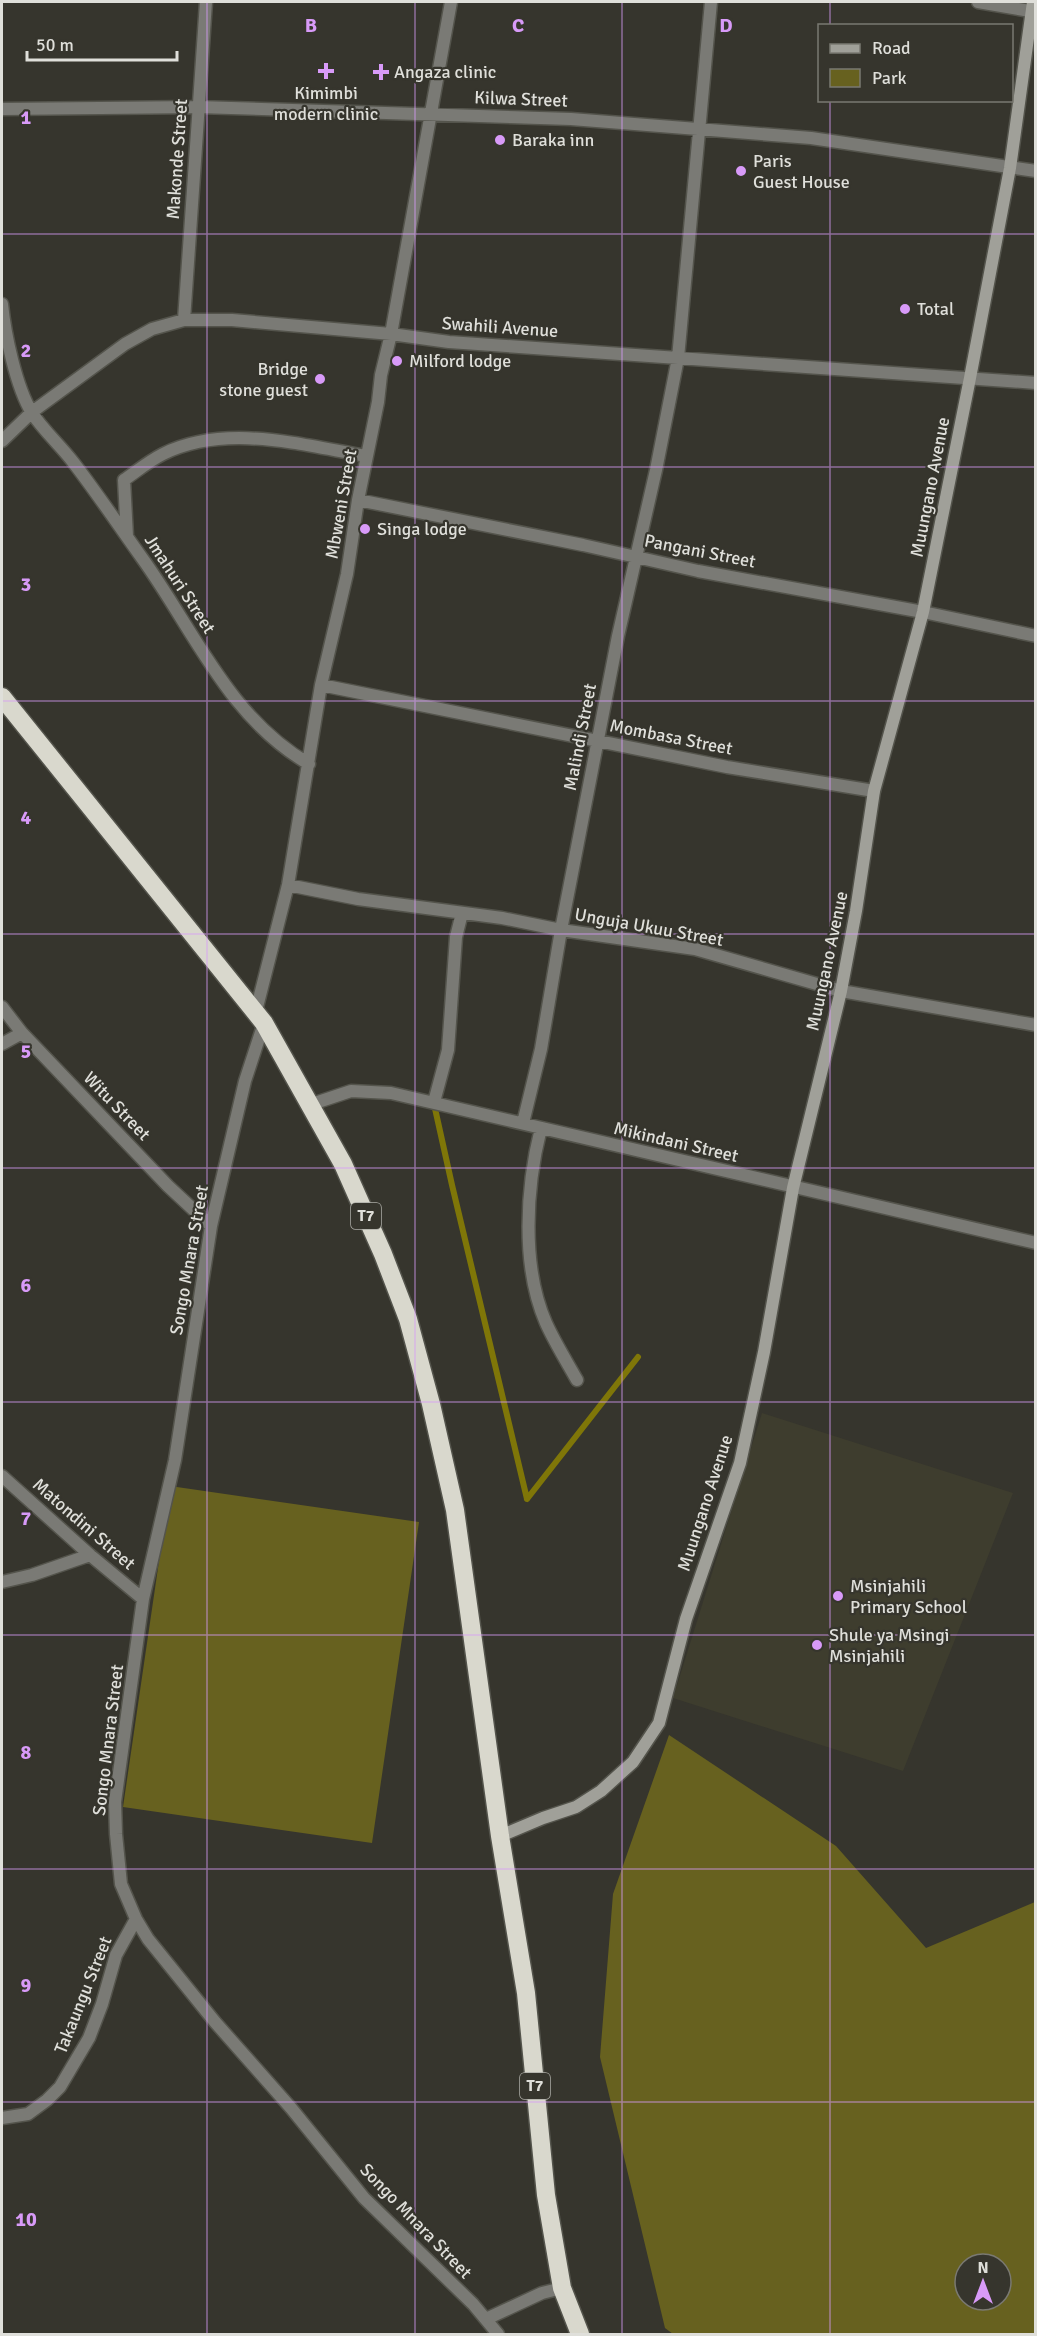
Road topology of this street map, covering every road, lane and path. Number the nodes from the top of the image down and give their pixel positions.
1 (206, 2) edge
2 (451, 2) edge
3 (711, 2) edge
4 (978, 2) edge
5 (1033, 8) edge
6 (198, 107) junction
7 (2, 109) edge
8 (431, 114) junction
9 (700, 128) junction
10 (1010, 168) junction
11 (1035, 171) edge
12 (2, 304) edge
13 (184, 320) junction
14 (392, 334) junction
15 (678, 358) junction
16 (970, 378) junction
17 (1035, 383) edge
18 (32, 412) junction
19 (2, 441) edge
20 (367, 456) junction
21 (358, 500) junction
22 (127, 537) junction
23 (637, 557) junction
24 (923, 612) junction
25 (1035, 636) edge
26 (321, 685) junction
27 (2, 697) edge
28 (597, 742) junction
29 (309, 764) junction
30 (874, 791) junction
31 (288, 885) junction
32 (462, 913) junction
33 (561, 930) junction
34 (841, 991) junction
35 (2, 1007) edge
36 (260, 1017) junction
37 (1035, 1025) edge
38 (22, 1033) junction
39 (2, 1044) edge
40 (434, 1102) junction
41 (309, 1105) junction
42 (523, 1123) junction
43 (542, 1128) junction
44 (793, 1188) junction
45 (211, 1226) junction
46 (1035, 1243) edge
47 (577, 1380) dead end
48 (2, 1476) edge
49 (90, 1555) junction
50 (2, 1582) edge
51 (144, 1599) junction
52 (500, 1836) junction
53 (136, 1919) junction
54 (2, 2118) edge
55 (562, 2288) junction
56 (486, 2319) junction
57 (498, 2334) edge
58 (580, 2334) edge

1 - 6 street, Makonde Street
2 - 8 street, Mbweni Street
3 - 9 street, Malindi Street
4 - 5 street
5 - 10 main road, Muungano Avenue
6 - 7 street, Kilwa Street
6 - 8 street, Kilwa Street
6 - 13 street, Makonde Street
8 - 9 street, Kilwa Street
8 - 14 street, Mbweni Street
9 - 10 street, Kilwa Street
9 - 15 street, Malindi Street
10 - 11 street, Kilwa Street
10 - 16 main road, Muungano Avenue
12 - 18 street, Jmahuri Street
13 - 14 street, Swahili Avenue
13 - 18 street, Swahili Avenue
14 - 15 street, Swahili Avenue
14 - 20 street, Mbweni Street
15 - 16 street, Swahili Avenue
15 - 23 street, Malindi Street
16 - 17 street, Swahili Avenue
16 - 24 main road, Muungano Avenue
18 - 19 street, Swahili Avenue
18 - 22 street, Jmahuri Street
20 - 21 street, Mbweni Street
20 - 22 street
21 - 23 street, Pangani Street
21 - 26 street, Mbweni Street
22 - 29 street, Jmahuri Street
23 - 24 street, Pangani Street
23 - 28 street, Malindi Street
24 - 25 street, Pangani Street
24 - 30 main road, Muungano Avenue
26 - 28 street, Mombasa Street
26 - 29 street, Mbweni Street
27 - 36 highway, T7
28 - 30 street, Mombasa Street
28 - 33 street, Malindi Street
29 - 31 street, Mbweni Street
30 - 34 main road, Muungano Avenue
31 - 32 street, Unguja Ukuu Street
31 - 36 street, Mbweni Street
32 - 33 street, Unguja Ukuu Street
32 - 40 street
33 - 34 street, Unguja Ukuu Street
33 - 42 street, Malindi Street
34 - 37 street, Unguja Ukuu Street
34 - 44 main road, Muungano Avenue
35 - 38 street, Witu Street
36 - 41 highway, T7
36 - 45 street, Songo Mnara Street
38 - 39 street
38 - 45 street, Witu Street
40 - 41 street, Mikindani Street
40 - 42 street, Mikindani Street
41 - 52 highway, T7
42 - 43 street, Mikindani Street
43 - 44 street, Mikindani Street
43 - 47 street
44 - 46 street, Mikindani Street
44 - 52 main road, Muungano Avenue
45 - 51 street, Songo Mnara Street
48 - 49 street, Matondini Street
49 - 50 street
49 - 51 street, Matondini Street
51 - 53 street, Songo Mnara Street
52 - 55 highway, T7
53 - 54 street, Takaungu Street
53 - 56 street, Songo Mnara Street
55 - 56 street
55 - 58 highway, T7
56 - 57 street, Songo Mnara Street

